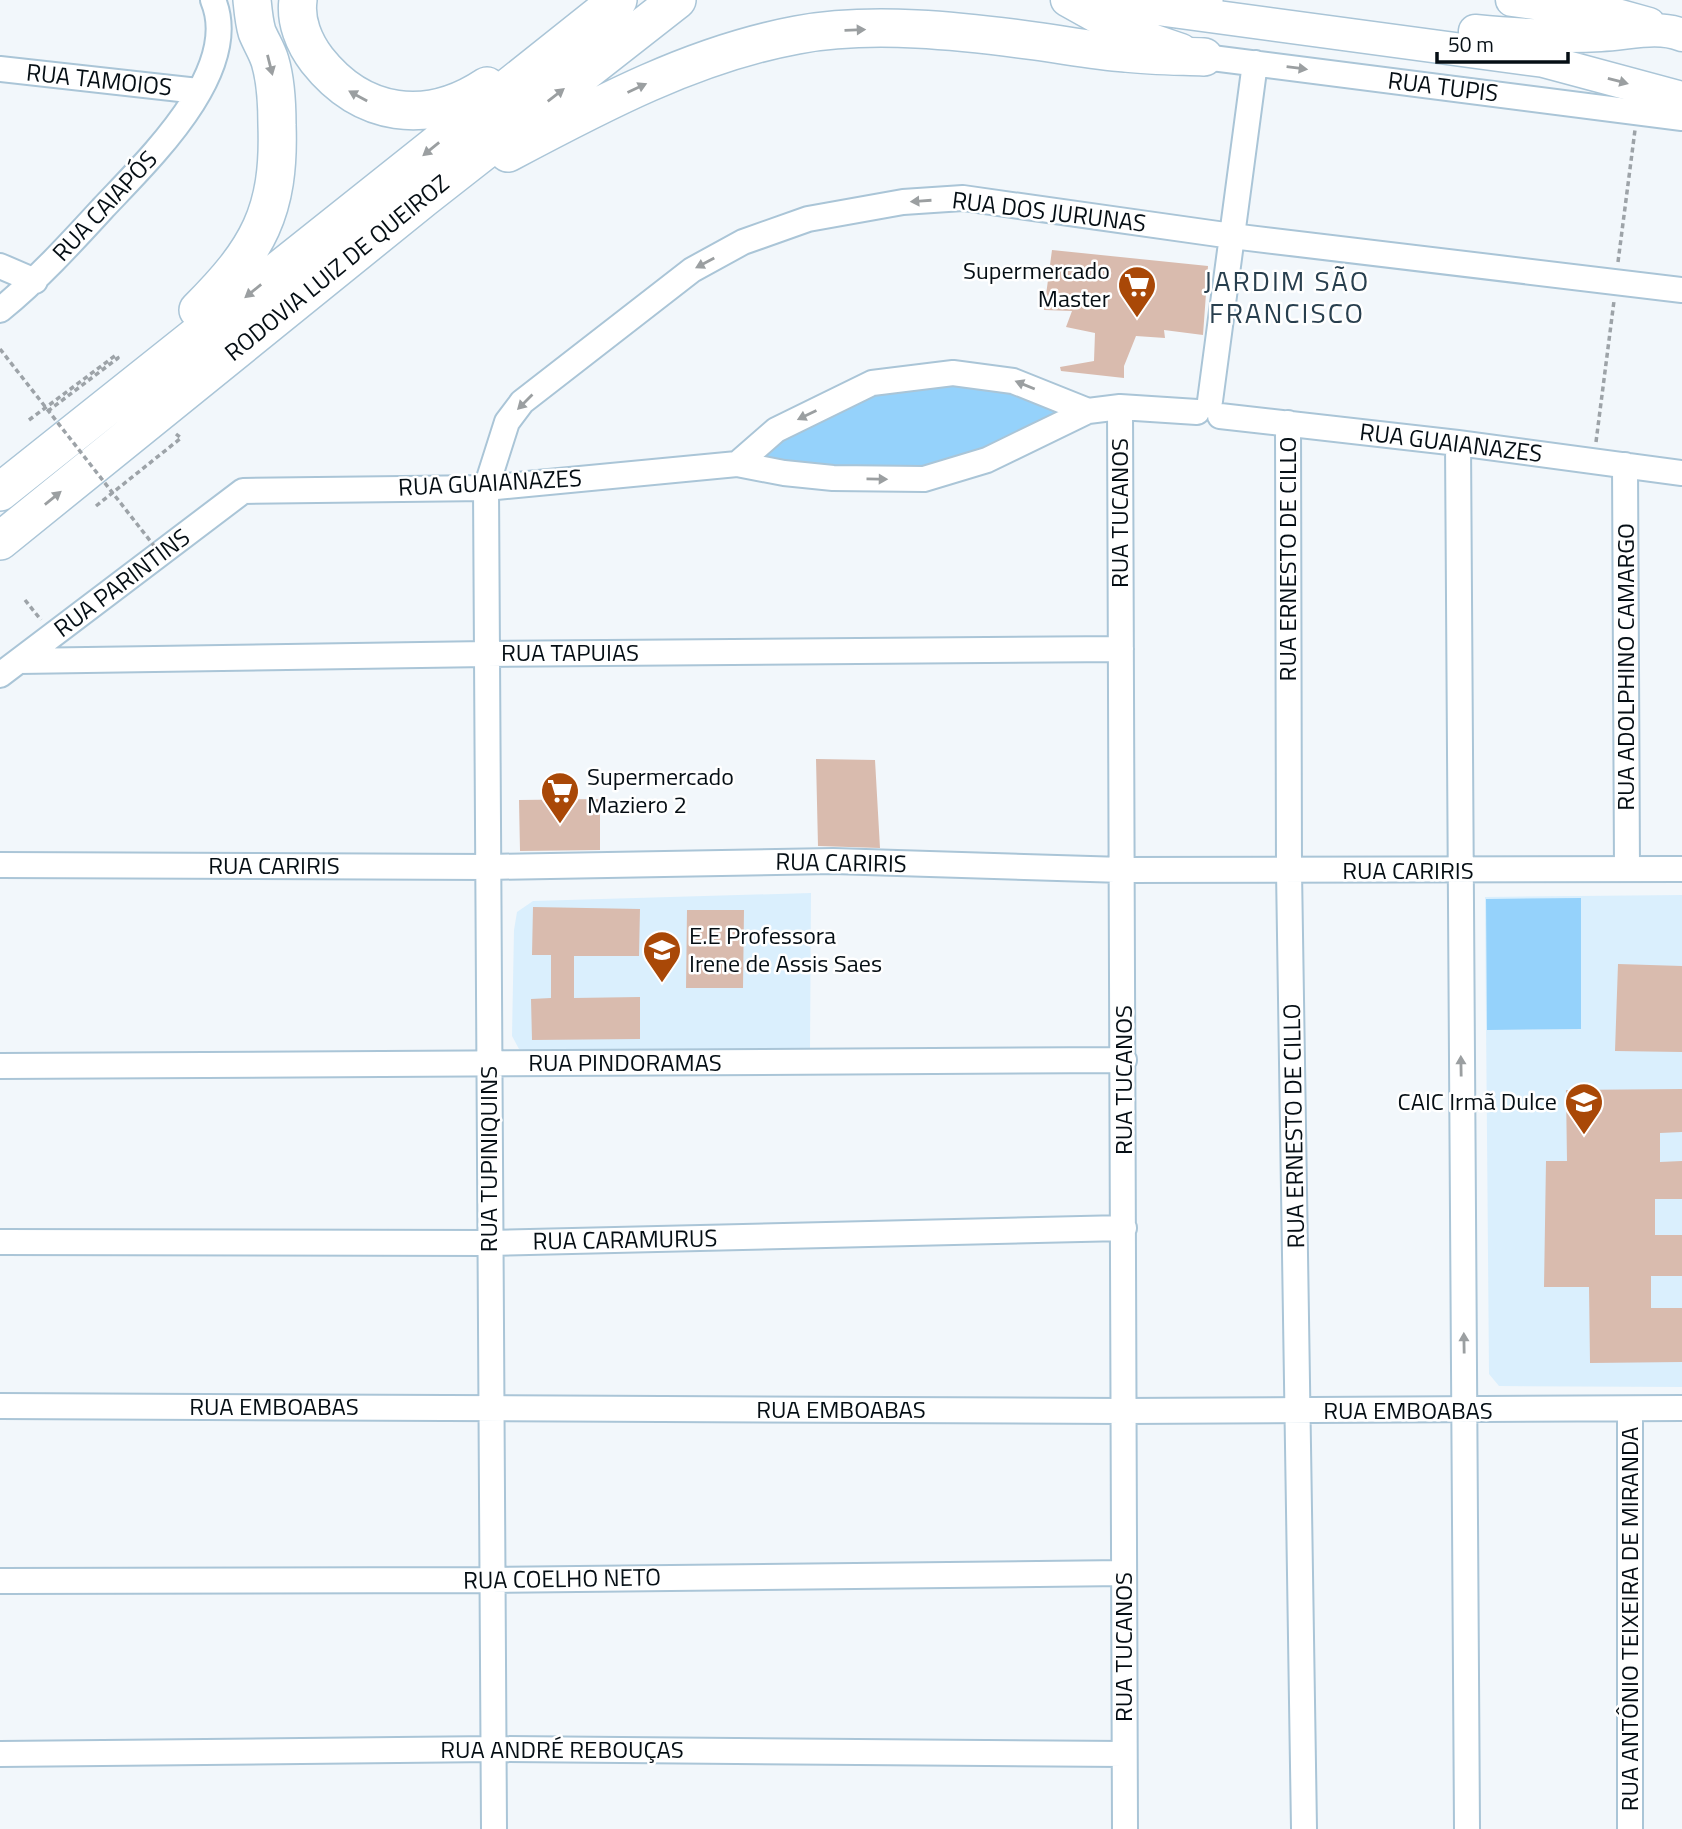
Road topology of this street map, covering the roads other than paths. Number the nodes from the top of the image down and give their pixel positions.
1 (213, 0) edge
2 (298, 0) edge
3 (612, 0) edge
4 (618, 0) edge
5 (677, 0) edge
6 (1067, 0) edge
7 (1091, 0) edge
8 (1202, 0) edge
9 (1512, 0) edge
10 (241, 14) edge
11 (1677, 31) edge
12 (1205, 57) junction
13 (1255, 63) junction
14 (0, 69) edge
15 (198, 91) junction
16 (1682, 98) edge
17 (1682, 118) edge
18 (424, 198) junction
19 (1232, 236) junction
20 (0, 267) edge
21 (35, 281) junction
22 (1682, 290) edge
23 (0, 310) edge
24 (1120, 407) junction
25 (1209, 410) junction
26 (1088, 411) junction
27 (1288, 423) junction
28 (1458, 443) junction
29 (56, 448) junction
30 (737, 464) junction
31 (1625, 466) junction
32 (1682, 473) edge
33 (486, 488) junction
34 (243, 491) joint
35 (0, 492) edge
36 (0, 541) edge
37 (1121, 649) junction
38 (487, 654) junction
39 (10, 668) edge
40 (0, 865) edge
41 (488, 867) junction
42 (1628, 869) junction
43 (1682, 869) edge
44 (1122, 870) junction
45 (1459, 870) junction
46 (1289, 871) junction
47 (1124, 1060) junction
48 (489, 1064) junction
49 (0, 1066) edge
50 (1124, 1228) junction
51 (0, 1242) edge
52 (490, 1243) junction
53 (0, 1406) edge
54 (1682, 1408) edge
55 (491, 1409) junction
56 (1630, 1409) junction
57 (1124, 1411) junction
58 (1299, 1411) junction
59 (1465, 1411) junction
60 (1124, 1573) junction
61 (492, 1580) junction
62 (0, 1581) edge
63 (493, 1749) junction
64 (0, 1754) edge
65 (1124, 1754) junction
66 (494, 1829) edge
67 (1125, 1829) edge
68 (1304, 1829) edge
69 (1467, 1829) edge
70 (1630, 1829) edge

1 - 10 street
3 -> 2 highway
4 -> 29 highway, RODOVIA LUIZ DE QUEIROZ
18 -> 5 highway, RODOVIA LUIZ DE QUEIROZ
6 - 12 main road
7 -> 16 main road
8 - 11 main road
9 - 11 main road
10 - 15 street
10 -> 29 highway
12 - 13 street, RUA TUPIS
18 -> 12 highway
13 -> 17 street, RUA TUPIS
13 - 19 street
14 - 15 street, RUA TAMOIOS
15 - 21 street, RUA CAIAPÓS
36 -> 18 highway, RODOVIA LUIZ DE QUEIROZ
19 - 22 street, RUA DOS JURUNAS
19 - 25 street
19 -> 33 street, RUA DOS JURUNAS
20 - 21 street
21 - 23 street, RUA CAIAPÓS
24 - 25 street, RUA TUCANOS
24 - 26 street, RUA GUAIANAZES
24 - 37 street, RUA TUCANOS
25 - 27 street, RUA GUAIANAZES
30 -> 26 street, RUA GUAIANAZES
26 -> 30 street, RUA GUAIANAZES
27 - 28 street, RUA GUAIANAZES
27 - 46 street, RUA ERNESTO DE CILLO
28 - 31 street, RUA GUAIANAZES
28 - 45 street
29 - 35 highway, RODOVIA LUIZ DE QUEIROZ
30 - 33 street, RUA GUAIANAZES
31 - 32 street, RUA GUAIANAZES
31 - 42 street, RUA ADOLPHINO CAMARGO
33 - 34 street, RUA GUAIANAZES
33 - 38 street, RUA TUPINIQUINS
34 - 39 street, RUA PARINTINS
37 - 38 street, RUA TAPUIAS
37 - 44 street, RUA TUCANOS
38 - 39 street, RUA TAPUIAS
38 - 41 street, RUA TUPINIQUINS
40 - 41 street, RUA CARIRIS
41 - 44 street, RUA CARIRIS
41 - 48 street, RUA TUPINIQUINS
42 - 43 street, RUA CARIRIS
42 - 45 street, RUA CARIRIS
44 - 46 street, RUA CARIRIS
44 - 47 street, RUA TUCANOS
45 - 46 street, RUA CARIRIS
59 -> 45 street
46 - 58 street, RUA ERNESTO DE CILLO
47 - 48 street, RUA PINDORAMAS
47 - 50 street, RUA TUCANOS
48 - 49 street, RUA PINDORAMAS
48 - 52 street, RUA TUPINIQUINS
50 - 52 street, RUA CARAMURUS
50 - 57 street, RUA TUCANOS
51 - 52 street, RUA CARAMURUS
52 - 55 street, RUA TUPINIQUINS
53 - 55 street, RUA EMBOABAS
54 - 56 street, RUA EMBOABAS
55 - 57 street, RUA EMBOABAS
55 - 61 street, RUA TUPINIQUINS
56 - 59 street, RUA EMBOABAS
56 - 70 street, RUA ANTÔNIO TEIXEIRA DE MIRANDA
57 - 58 street, RUA EMBOABAS
57 - 60 street, RUA TUCANOS
58 - 59 street, RUA EMBOABAS
58 - 68 street, RUA ERNESTO DE CILLO
59 - 69 street
60 - 61 street, RUA COELHO NETO
60 - 65 street, RUA TUCANOS
61 - 62 street, RUA COELHO NETO
61 - 63 street, RUA TUPINIQUINS
63 - 64 street, RUA ANDRÉ REBOUÇAS
63 - 65 street, RUA ANDRÉ REBOUÇAS
63 - 66 street, RUA TUPINIQUINS
65 - 67 street, RUA TUCANOS

